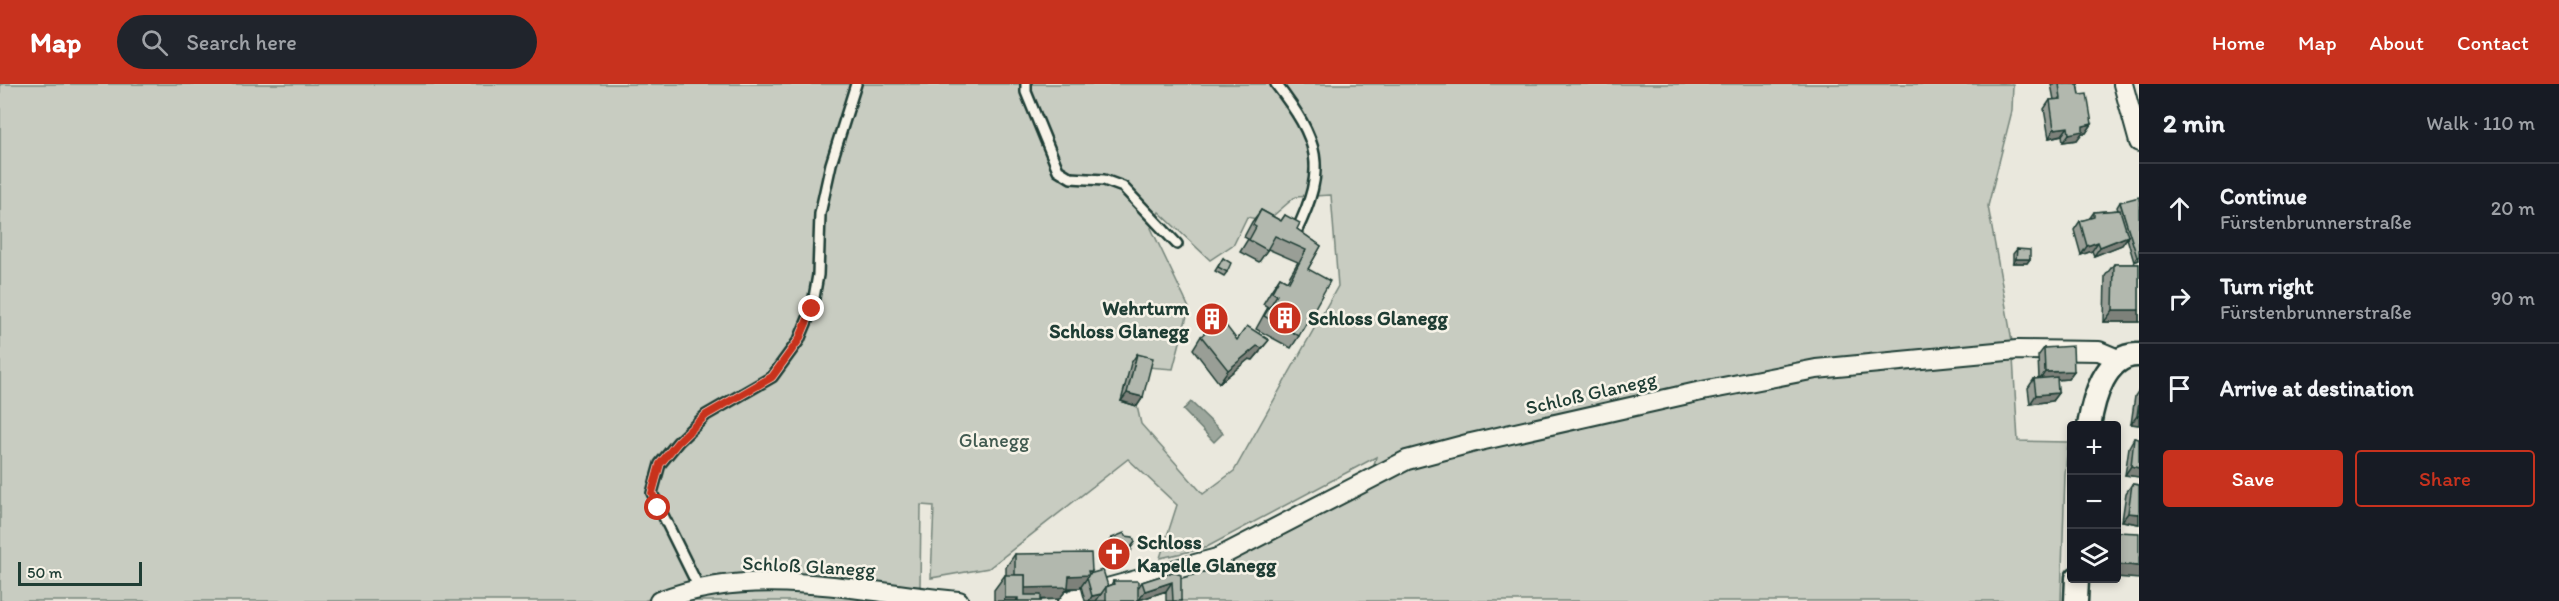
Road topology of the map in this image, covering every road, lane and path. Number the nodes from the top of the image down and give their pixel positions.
1 (856, 84) edge
2 (1026, 84) edge
3 (1276, 84) edge
4 (2122, 84) edge
5 (2139, 142) edge
6 (1296, 232) edge
7 (1177, 243) dead end
8 (2129, 357) edge
9 (2090, 421) edge
10 (2077, 583) edge
11 (699, 588) junction
12 (1084, 595) edge
13 (659, 601) edge
14 (953, 601) edge
15 (959, 601) edge
16 (2076, 601) edge

1 - 11 lane
2 - 7 lane
3 - 6 lane
4 - 5 street
8 - 9 street
8 - 12 street, Schloß Glanegg
10 - 16 street
11 - 13 street, Schloß Glanegg
11 - 14 street, Schloß Glanegg
14 - 15 street, Schloß Glanegg

